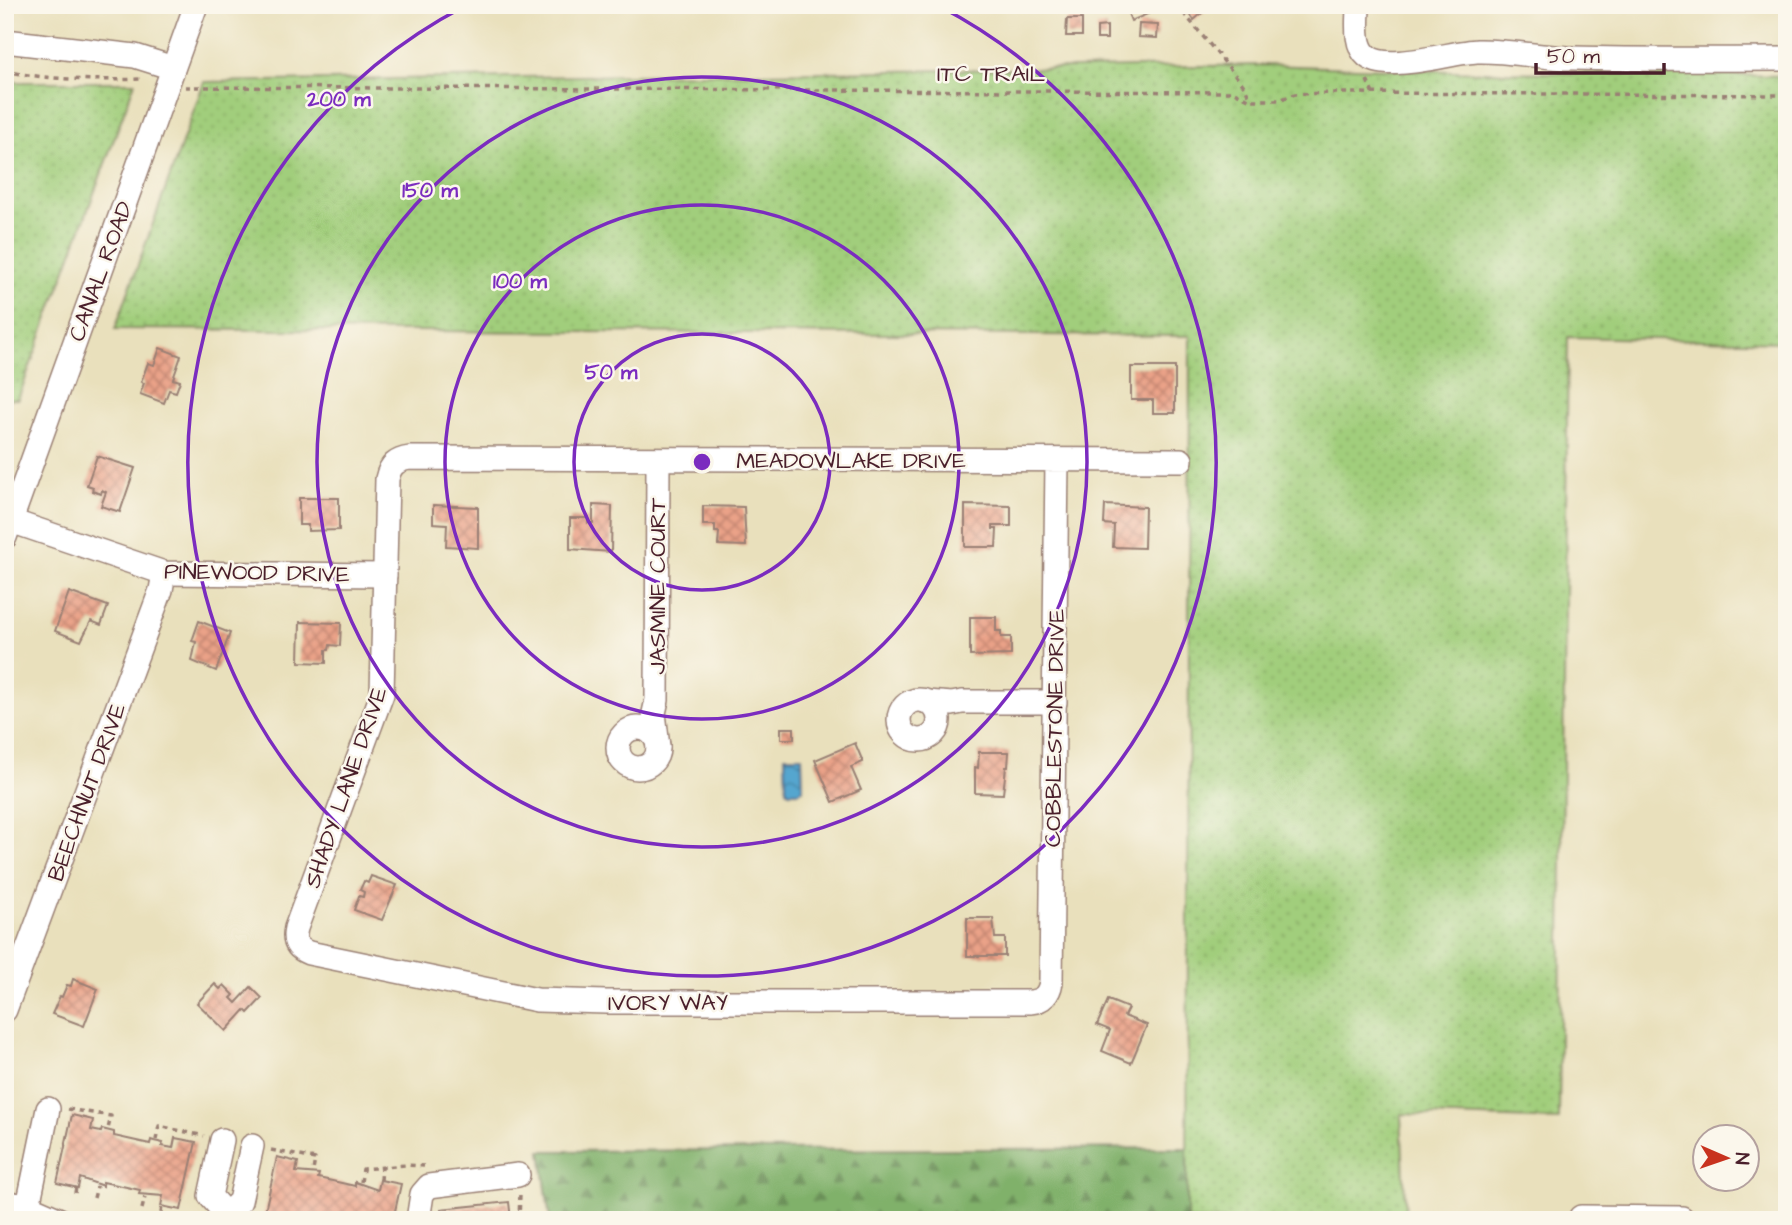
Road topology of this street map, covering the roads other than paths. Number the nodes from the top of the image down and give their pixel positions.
1 (196, 5) edge
2 (1358, 5) edge
3 (5, 41) edge
4 (1787, 59) edge
5 (173, 68) junction
6 (658, 460) junction
7 (1057, 460) junction
8 (1181, 460) dead end
9 (396, 462) joint
10 (8, 529) edge
11 (164, 573) junction
12 (385, 575) junction
13 (927, 702) junction
14 (1055, 702) junction
15 (952, 704) junction
16 (654, 713) junction
17 (938, 724) junction
18 (634, 729) junction
19 (658, 747) junction
20 (296, 944) joint
21 (1047, 995) joint
22 (5, 1010) edge
23 (55, 1110) road end
24 (218, 1139) road end
25 (256, 1147) road end
26 (519, 1179) road end
27 (16, 1205) edge
28 (223, 1216) edge
29 (1682, 1218) edge
30 (60, 1220) edge
31 (418, 1220) edge
32 (1581, 1220) edge

1 - 5 street, CANAL ROAD
2 - 4 street
3 - 5 street
5 - 10 street, CANAL ROAD
6 - 7 street, MEADOWLAKE DRIVE
6 - 9 street, MEADOWLAKE DRIVE
6 - 16 street, JASMINE COURT
7 - 8 street, MEADOWLAKE DRIVE
7 - 14 street, COBBLESTONE DRIVE
9 - 12 street, SHADY LANE DRIVE
10 - 11 street, PINEWOOD DRIVE
11 - 12 street, PINEWOOD DRIVE
11 - 22 street, BEECHNUT DRIVE
12 - 20 street, SHADY LANE DRIVE
13 - 15 street
13 - 17 street
13 - 17 street
14 - 15 street
14 - 21 street, COBBLESTONE DRIVE
15 - 17 street
16 - 18 street
16 - 19 street, JASMINE COURT
18 - 19 street
18 - 19 street
20 - 21 street, IVORY WAY
23 - 27 street
24 - 28 street
25 - 28 street
26 - 31 street
27 - 30 street
29 - 32 street

